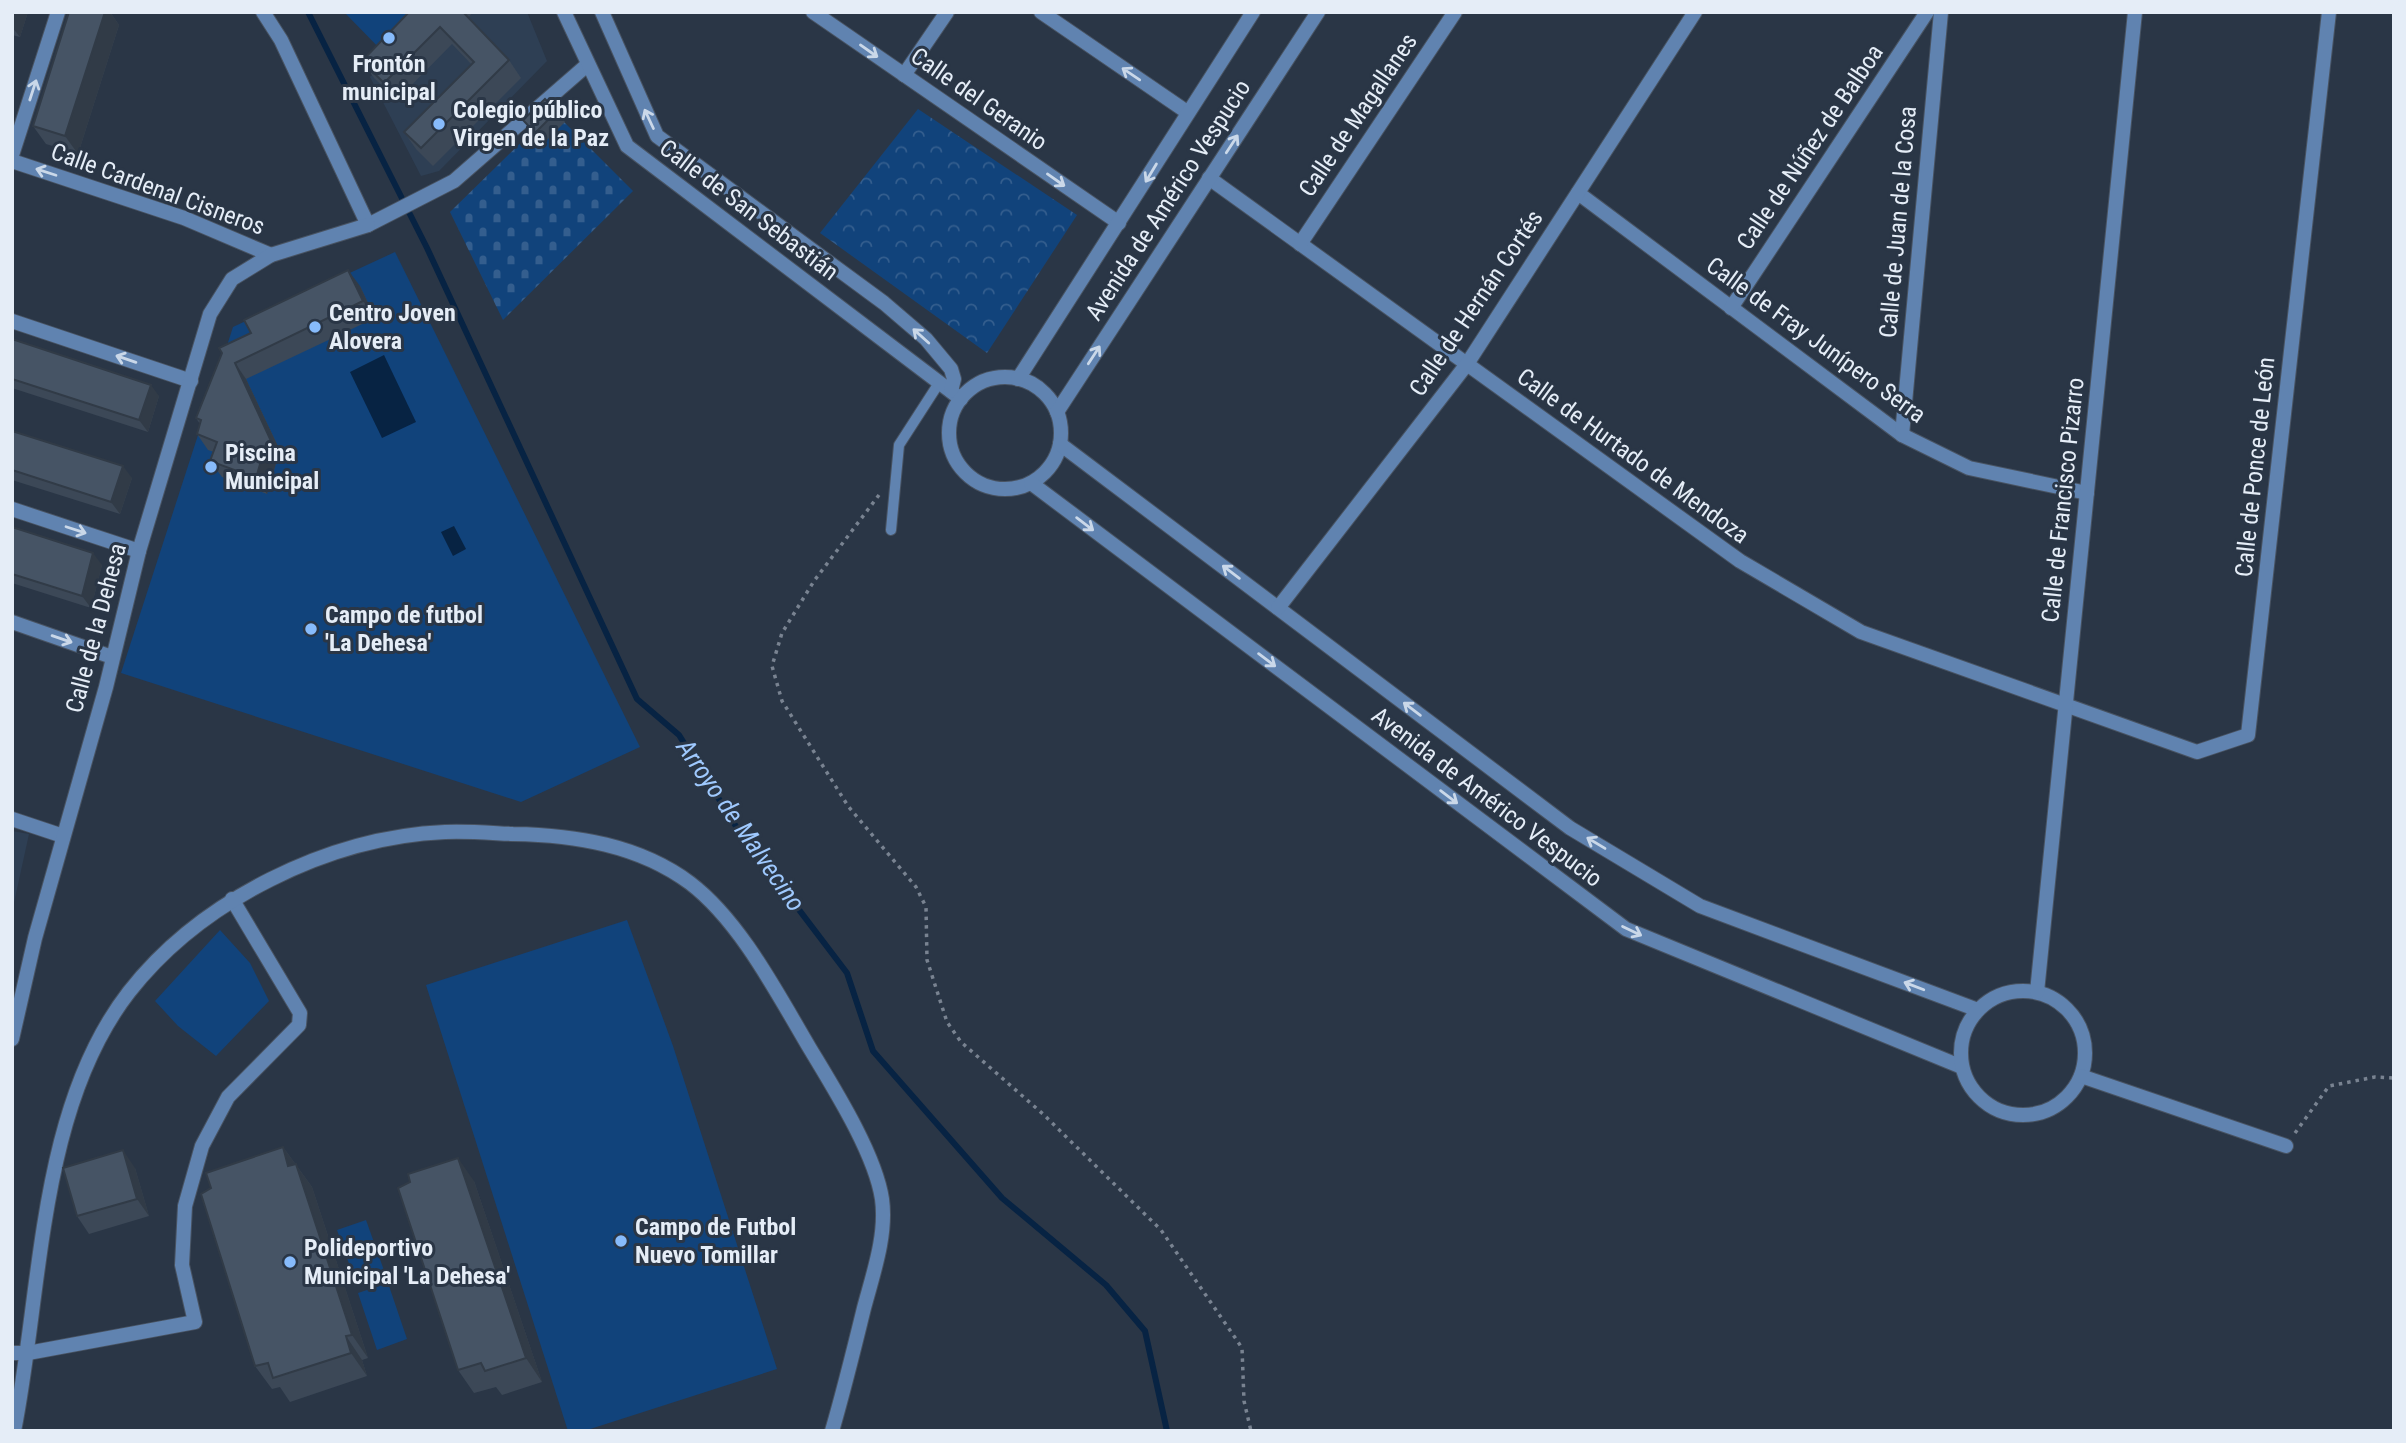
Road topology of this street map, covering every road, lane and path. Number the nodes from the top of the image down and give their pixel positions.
1 (58, 12) edge
2 (263, 12) edge
3 (564, 12) edge
4 (602, 12) edge
5 (813, 12) edge
6 (947, 12) edge
7 (1041, 12) edge
8 (1254, 12) edge
9 (1318, 12) edge
10 (1455, 12) edge
11 (1695, 12) edge
12 (1927, 12) edge
13 (1941, 12) edge
14 (2135, 12) edge
15 (2329, 12) edge
16 (587, 65) junction
17 (904, 75) junction
18 (1187, 112) junction
19 (12, 155) edge
20 (12, 161) edge
21 (1209, 178) junction
22 (1578, 193) junction
23 (1119, 223) junction
24 (368, 225) junction
25 (1300, 244) junction
26 (271, 255) junction
27 (1731, 308) junction
28 (12, 321) edge
29 (1467, 365) junction
30 (1018, 379) junction
31 (191, 381) junction
32 (950, 391) junction
33 (1057, 412) junction
34 (1902, 435) junction
35 (1060, 444) junction
36 (897, 471) junction
37 (1031, 483) junction
38 (2087, 493) junction
39 (12, 509) edge
40 (891, 530) dead end
41 (139, 551) junction
42 (1278, 608) junction
43 (12, 622) edge
44 (113, 657) junction
45 (2066, 707) junction
46 (12, 819) edge
47 (63, 836) junction
48 (232, 899) junction
49 (2037, 992) junction
50 (1978, 1010) junction
51 (12, 1039) edge
52 (1962, 1067) junction
53 (2081, 1076) junction
54 (2394, 1078) edge
55 (2286, 1146) joint
56 (12, 1353) edge
57 (28, 1353) junction
58 (14, 1431) edge
59 (832, 1431) edge
60 (1251, 1431) edge

19 -> 1 street
2 - 24 street
3 - 16 street, Calle de San Sebastián
32 -> 4 street
5 -> 17 street, Calle del Geranio
6 - 17 street
18 -> 7 street
8 - 18 street, Avenida de Américo Vespucio
21 -> 9 street, Avenida de Américo Vespucio
10 - 25 street, Calle de Magallanes
11 - 22 street, Calle de Hernán Cortés
12 - 27 street, Calle de Núñez de Balboa
13 - 34 street, Calle de Juan de la Cosa
14 - 38 street, Calle de Francisco Pizarro
15 - 45 street, Calle de Ponce de León
16 - 24 street, Calle Cardenal Cisneros
16 - 32 street, Calle de San Sebastián
17 -> 23 street, Calle del Geranio
18 -> 23 street, Avenida de Américo Vespucio
26 -> 20 street, Calle Cardenal Cisneros
21 - 25 street, Calle de Hurtado de Mendoza
33 -> 21 street, Avenida de Américo Vespucio
22 - 27 street, Calle de Fray Junípero Serra
22 - 29 street, Calle de Hernán Cortés
23 - 30 street, Avenida de Américo Vespucio
24 - 26 street, Calle Cardenal Cisneros
25 - 29 street, Calle de Hurtado de Mendoza
26 - 31 street, Calle de la Dehesa
27 - 34 street, Calle de Fray Junípero Serra
31 -> 28 street
29 - 42 street, Calle de Hernán Cortés
29 - 45 street, Calle de Hurtado de Mendoza
30 - 32 street
30 - 33 street
31 - 41 street, Calle de la Dehesa
32 - 36 lane
32 - 37 street
33 - 35 street
34 - 38 street, Calle de Fray Junípero Serra
35 - 37 street
42 -> 35 street, Avenida de Américo Vespucio
36 - 40 lane
36 - 60 path
37 -> 52 street, Avenida de Américo Vespucio
38 - 45 street, Calle de Francisco Pizarro
39 -> 41 street
41 - 44 street, Calle de la Dehesa
50 -> 42 street, Avenida de Américo Vespucio
43 -> 44 street
44 - 47 street, Calle de la Dehesa
45 - 49 street, Calle de Francisco Pizarro
46 - 47 street
47 - 51 street, Calle de la Dehesa
48 - 57 street
48 - 57 street
48 - 59 street
49 - 50 street
49 - 53 street
50 - 52 street
52 - 53 street
53 - 55 street
54 - 55 path
56 - 57 street
57 - 58 street

